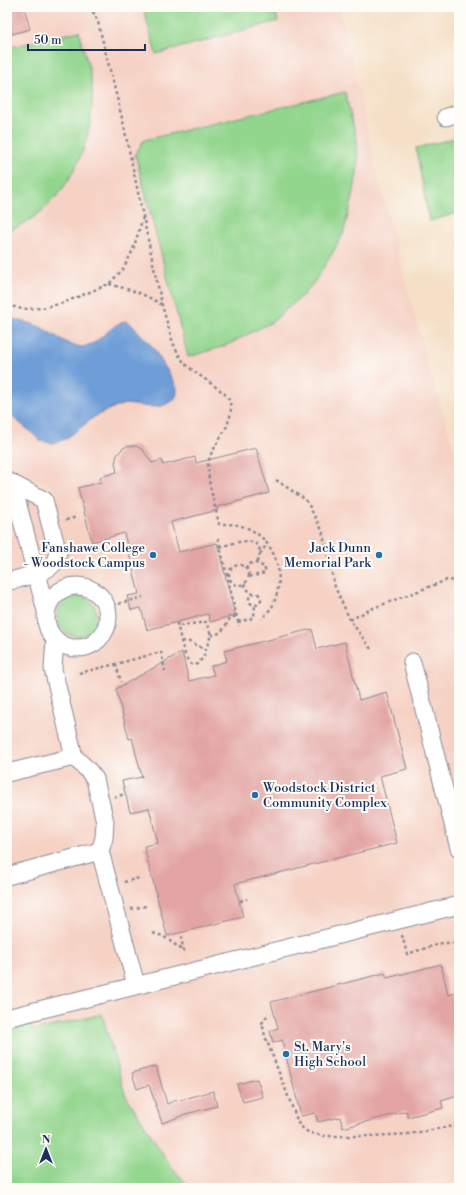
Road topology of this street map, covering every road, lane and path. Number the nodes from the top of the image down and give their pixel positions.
1 (17, 7) edge
2 (89, 7) edge
3 (7, 10) edge
4 (143, 216) junction
5 (109, 284) junction
6 (7, 305) edge
7 (162, 305) junction
8 (276, 480) dead end
9 (9, 482) edge
10 (218, 538) dead end
11 (267, 544) junction
12 (220, 547) junction
13 (260, 554) junction
14 (256, 563) junction
15 (245, 568) junction
16 (36, 573) junction
17 (249, 577) junction
18 (459, 581) edge
19 (7, 582) edge
20 (244, 584) junction
21 (252, 594) junction
22 (143, 597) dead end
23 (255, 606) junction
24 (107, 607) junction
25 (46, 611) junction
26 (237, 616) junction
27 (262, 619) dead end
28 (350, 620) junction
29 (238, 622) junction
30 (239, 626) dead end
31 (210, 635) junction
32 (55, 639) junction
33 (182, 641) junction
34 (371, 649) dead end
35 (206, 650) junction
36 (412, 662) dead end
37 (116, 664) junction
38 (165, 671) dead end
39 (79, 672) dead end
40 (121, 682) dead end
41 (74, 757) junction
42 (7, 773) edge
43 (459, 848) edge
44 (100, 851) junction
45 (7, 876) edge
46 (247, 898) dead end
47 (240, 901) dead end
48 (459, 906) edge
49 (398, 921) junction
50 (153, 933) dead end
51 (180, 934) dead end
52 (459, 943) edge
53 (136, 985) junction
54 (267, 1016) dead end
55 (7, 1018) edge
56 (459, 1125) edge

1 - 3 path
2 - 4 path
4 - 5 path
4 - 7 path
5 - 6 path
5 - 7 path
7 - 11 path
8 - 28 path
9 - 16 lane
9 - 16 lane
10 - 12 path
11 - 13 path
11 - 27 path
12 - 13 path
12 - 26 path
13 - 14 path
14 - 15 path
14 - 17 path
15 - 17 path
15 - 20 path
16 - 19 lane
16 - 25 lane
17 - 20 path
18 - 28 path
20 - 21 path
21 - 23 path
21 - 23 path
22 - 24 path
23 - 29 path
24 - 25 lane
24 - 32 lane
25 - 32 lane
26 - 29 path
26 - 31 path
28 - 34 path
29 - 30 path
31 - 33 path
31 - 35 path
32 - 41 lane
33 - 35 path
33 - 35 path
36 - 43 lane
37 - 38 path
37 - 39 path
37 - 40 path
41 - 42 lane
41 - 44 lane
44 - 45 lane
44 - 53 lane
46 - 47 path
48 - 49 lane
49 - 52 path
49 - 53 lane
50 - 51 path
53 - 55 lane
54 - 56 path

